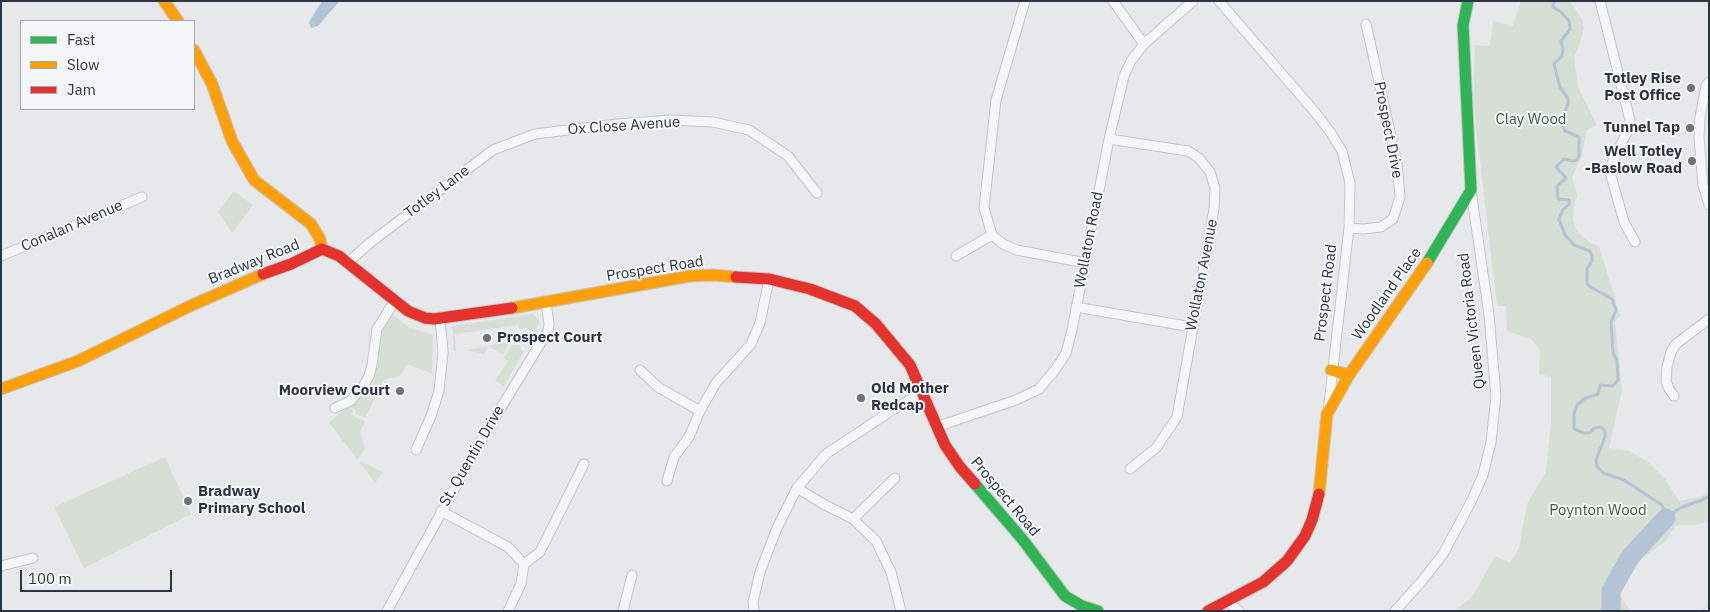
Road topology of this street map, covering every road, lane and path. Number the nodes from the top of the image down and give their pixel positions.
1 (164, 1) edge
2 (1025, 1) edge
3 (1113, 1) edge
4 (1193, 1) edge
5 (1219, 1) edge
6 (1468, 1) edge
7 (1600, 1) edge
8 (177, 20) edge
9 (1366, 24) dead end
10 (1144, 44) junction
11 (195, 52) edge
12 (1709, 82) edge
13 (535, 134) joint
14 (1109, 139) junction
15 (816, 186) dead end
16 (1471, 190) junction
17 (142, 196) dead end
18 (1709, 205) edge
19 (1349, 228) junction
20 (992, 235) junction
21 (1635, 242) dead end
22 (322, 250) junction
23 (1, 256) edge
24 (956, 256) dead end
25 (347, 263) junction
26 (1086, 263) junction
27 (769, 279) junction
28 (394, 302) junction
29 (546, 302) junction
30 (1076, 307) junction
31 (440, 319) junction
32 (1709, 319) edge
33 (1192, 327) junction
34 (640, 370) dead end
35 (1332, 370) junction
36 (1349, 375) junction
37 (1, 389) edge
38 (923, 392) junction
39 (1674, 396) dead end
40 (335, 408) dead end
41 (700, 411) junction
42 (1327, 414) junction
43 (936, 427) junction
44 (416, 450) dead end
45 (584, 464) dead end
46 (1130, 469) dead end
47 (895, 478) dead end
48 (667, 481) dead end
49 (797, 488) junction
50 (441, 511) junction
51 (853, 519) junction
52 (33, 558) dead end
53 (524, 564) junction
54 (1, 566) edge
55 (632, 575) dead end
56 (1228, 602) junction
57 (387, 611) edge
58 (508, 611) edge
59 (623, 611) edge
60 (754, 611) edge
61 (901, 611) edge
62 (1098, 611) edge
63 (1208, 611) edge
64 (1239, 611) edge
65 (1395, 611) edge

1 - 8 street
2 - 20 street
3 - 10 street
4 - 10 street, Wollaton Road
5 - 19 street, Prospect Road
6 - 16 street, Queen Victoria Road
7 - 21 street
9 - 19 street, Prospect Drive
10 - 14 street, Wollaton Road
11 - 22 street, Bradway Road
12 - 18 street
13 - 15 street, Ox Close Avenue
13 - 25 street, Totley Lane
14 - 26 street, Wollaton Road
14 - 33 street, Wollaton Avenue
16 - 36 street, Woodland Place
16 - 65 street, Queen Victoria Road
17 - 23 street, Conalan Avenue
19 - 35 street, Prospect Road
20 - 24 street
20 - 26 street
22 - 25 street, Prospect Road
22 - 37 street, Bradway Road
25 - 28 street, Prospect Road
26 - 30 street, Wollaton Road
27 - 29 street, Prospect Road
27 - 38 street, Prospect Road
27 - 41 street
28 - 31 street, Prospect Road
28 - 40 street
29 - 31 street, Prospect Road
29 - 50 street, St. Quentin Drive
30 - 33 street
30 - 43 street, Wollaton Road
31 - 44 street
32 - 39 street
33 - 46 street, Wollaton Avenue
34 - 41 street
35 - 36 street
35 - 42 street, Prospect Road
36 - 42 street, Woodland Place
38 - 43 street, Prospect Road
38 - 49 street
41 - 48 street
42 - 56 street, Prospect Road
43 - 62 street, Prospect Road
45 - 53 street
47 - 51 street
49 - 51 street
49 - 60 street
50 - 53 street
50 - 57 street, St. Quentin Drive
51 - 61 street
52 - 54 street
53 - 58 street
55 - 59 street
56 - 63 street, Prospect Road
56 - 64 street

